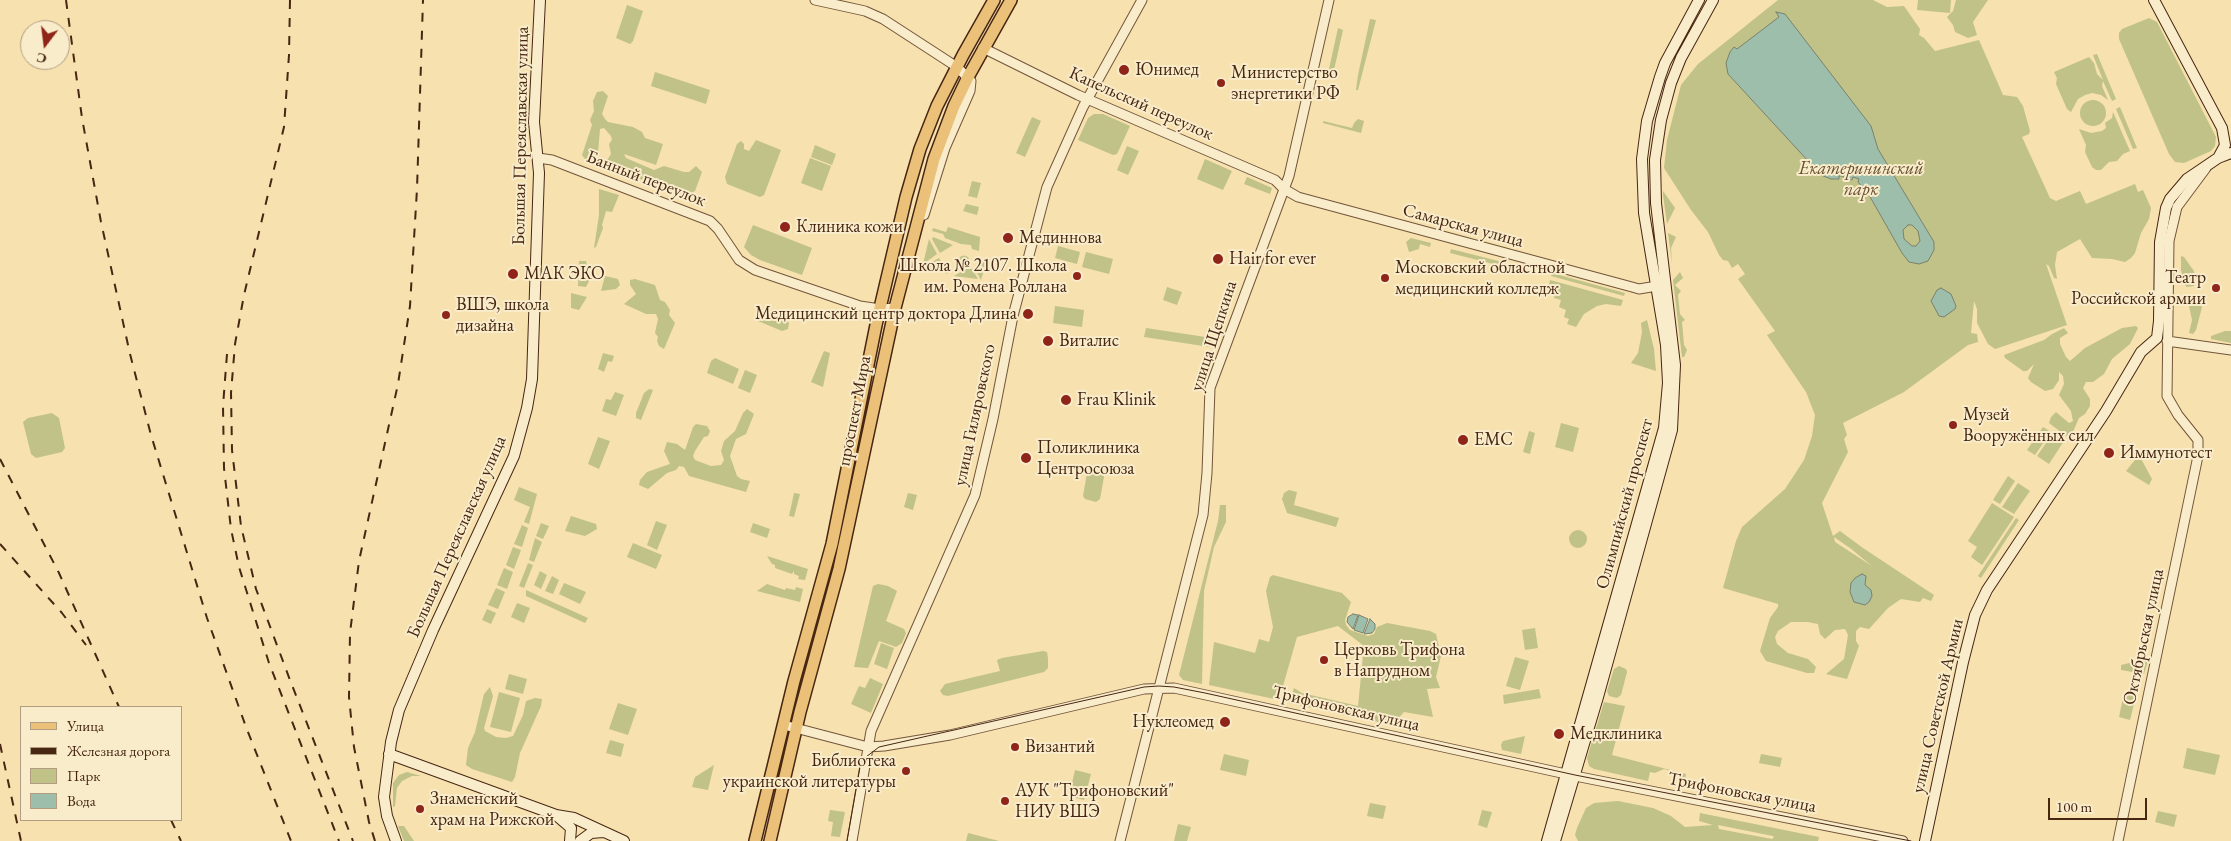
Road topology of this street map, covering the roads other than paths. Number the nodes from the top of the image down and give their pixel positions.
1 (540, 0) edge
2 (815, 0) edge
3 (994, 0) edge
4 (1011, 0) edge
5 (1142, 0) edge
6 (1328, 0) edge
7 (1699, 0) edge
8 (1713, 0) edge
9 (2154, 0) edge
10 (983, 48) junction
11 (957, 67) junction
12 (968, 77) junction
13 (1087, 98) junction
14 (2231, 120) edge
15 (2219, 121) junction
16 (2231, 153) edge
17 (538, 158) junction
18 (2218, 158) junction
19 (1284, 189) junction
20 (2165, 242) junction
21 (1666, 284) junction
22 (1655, 287) junction
23 (895, 308) junction
24 (880, 309) junction
25 (2167, 341) junction
26 (2231, 350) edge
27 (1158, 688) junction
28 (784, 724) junction
29 (796, 728) junction
30 (868, 747) junction
31 (389, 754) junction
32 (1570, 775) junction
33 (556, 815) junction
34 (609, 833) junction
35 (396, 841) edge
36 (570, 841) edge
37 (580, 841) edge
38 (624, 841) edge
39 (756, 841) edge
40 (770, 841) edge
41 (852, 841) edge
42 (1120, 841) edge
43 (1547, 841) edge
44 (1555, 841) edge
45 (1902, 841) edge
46 (1925, 841) edge
47 (2118, 841) edge

1 - 17 main road, Большая Переяславская улица
2 - 11 street
3 - 11 main road, проспект Мира
4 - 10 main road, проспект Мира
5 - 13 street, улица Гиляровского
6 - 19 street, улица Щепкина
7 - 22 main road, Олимпийский проспект
8 - 21 main road, Олимпийский проспект
9 - 15 main road
10 - 12 main road, проспект Мира
10 - 13 street, Капельский переулок
11 - 12 street
11 - 24 main road, проспект Мира
12 - 23 main road, проспект Мира
13 - 19 street, Капельский переулок
13 - 30 street, улица Гиляровского
14 - 15 main road
15 - 18 main road
16 - 18 main road
17 - 24 street, Банный переулок
17 - 31 main road, Большая Переяславская улица
18 - 20 street
18 - 20 main road, улица Советской Армии
19 - 22 street, Самарская улица
19 - 27 street, улица Щепкина
20 - 25 street
20 - 46 main road, улица Советской Армии
21 - 22 street, Самарская улица
21 - 32 main road, Олимпийский проспект
22 - 32 main road, Олимпийский проспект
23 - 24 street, Банный переулок
23 - 29 main road, проспект Мира
24 - 28 main road, проспект Мира
25 - 26 street
25 - 47 street, Октябрьская улица
27 - 30 street, Трифоновская улица
27 - 32 street, Трифоновская улица
27 - 42 street, улица Щепкина
28 - 29 street, Трифоновская улица
28 - 39 main road, проспект Мира
29 - 30 street, Трифоновская улица
29 - 40 main road, проспект Мира
30 - 41 street, улица Гиляровского
31 - 33 main road
31 - 35 main road, Большая Переяславская улица
32 - 43 main road, Олимпийский проспект
32 - 44 main road, Олимпийский проспект
32 - 45 street, Трифоновская улица
33 - 34 main road
33 - 36 main road
34 - 37 main road
34 - 38 main road

